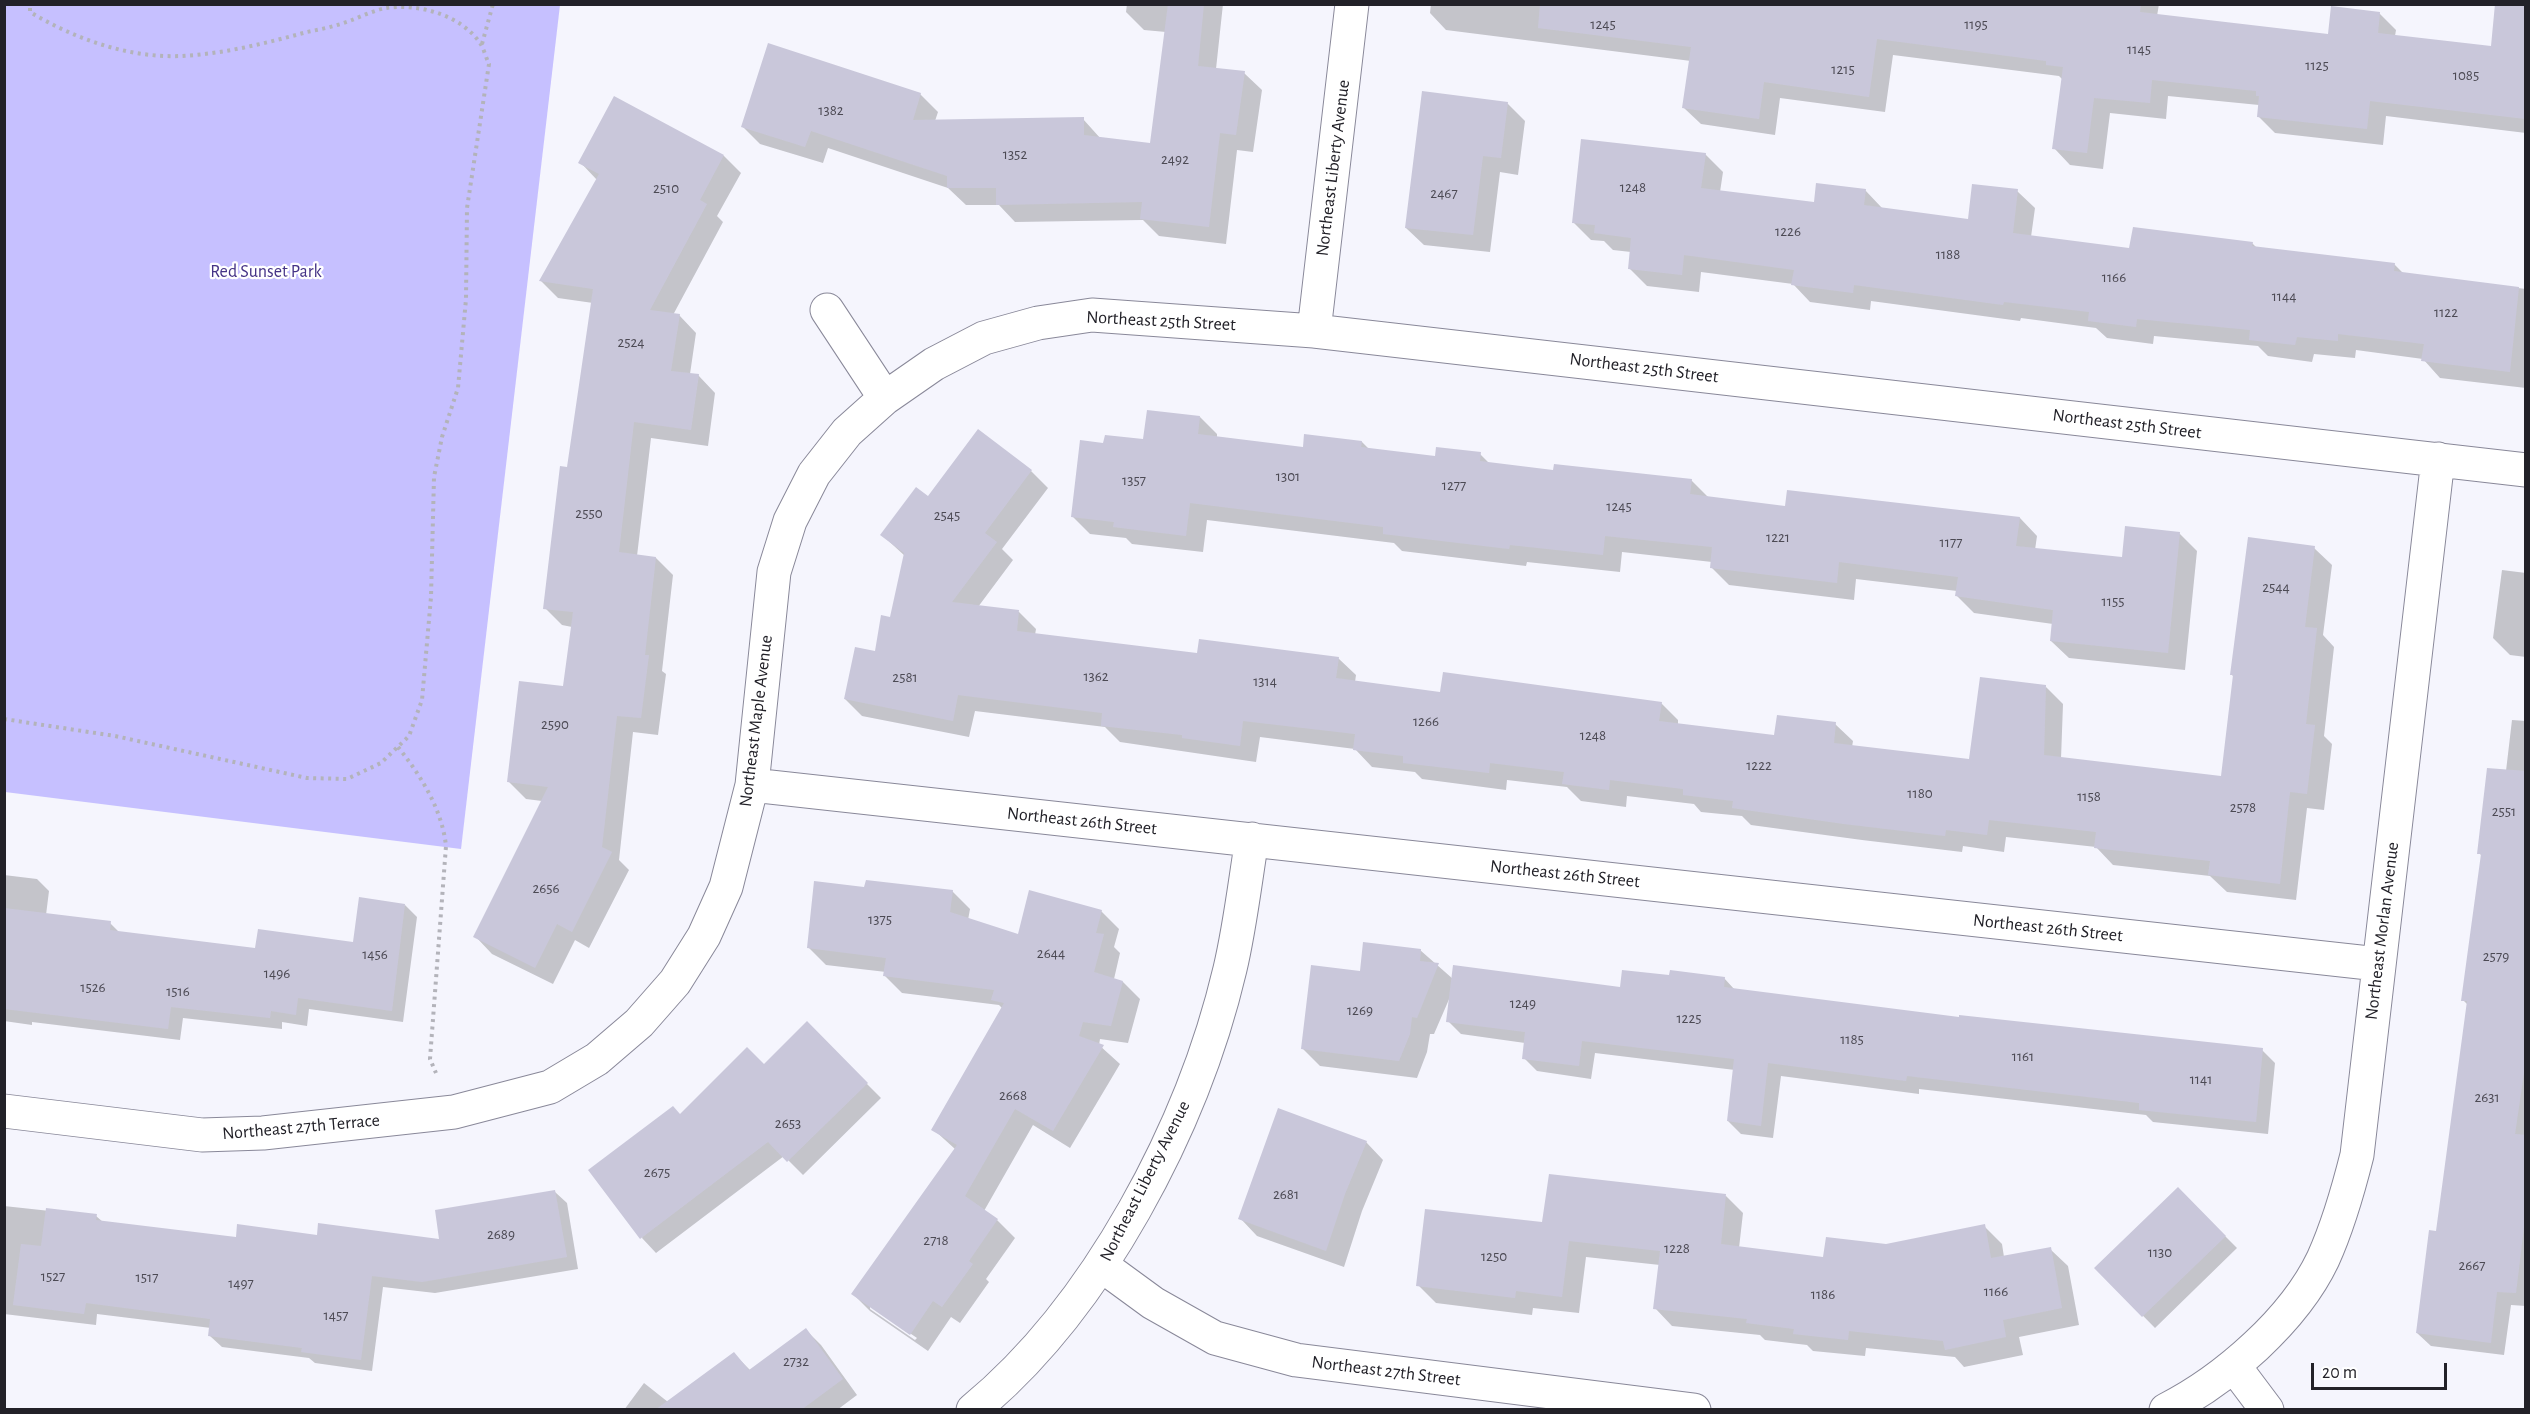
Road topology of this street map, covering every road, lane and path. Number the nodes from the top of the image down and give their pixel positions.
1 (30, 4) edge
2 (493, 4) edge
3 (1352, 4) edge
4 (481, 44) junction
5 (827, 310) dead end
6 (1314, 331) junction
7 (885, 398) junction
8 (2438, 459) junction
9 (2526, 470) edge
10 (4, 719) edge
11 (398, 747) junction
12 (752, 785) junction
13 (1252, 839) junction
14 (2378, 964) junction
15 (4, 1111) edge
16 (454, 1112) junction
17 (1101, 1266) junction
18 (2234, 1366) junction
19 (1682, 1409) edge
20 (973, 1410) edge
21 (2166, 1410) edge
22 (2267, 1410) edge

1 - 4 path
2 - 4 path
3 - 6 street, Northeast Liberty Avenue
4 - 11 path
5 - 7 street
6 - 7 street, Northeast 25th Street
6 - 8 street, Northeast 25th Street
7 - 12 street, Northeast Maple Avenue
8 - 9 street, Northeast 25th Street
8 - 14 street, Northeast Morlan Avenue
10 - 11 path
11 - 16 path
12 - 13 street, Northeast 26th Street
12 - 16 street, Northeast Maple Avenue
13 - 14 street, Northeast 26th Street
13 - 17 street, Northeast Liberty Avenue
14 - 18 street, Northeast Morlan Avenue
15 - 16 street, Northeast 27th Terrace
17 - 19 street, Northeast 27th Street
17 - 20 street, Northeast Liberty Avenue
18 - 21 street
18 - 22 street

